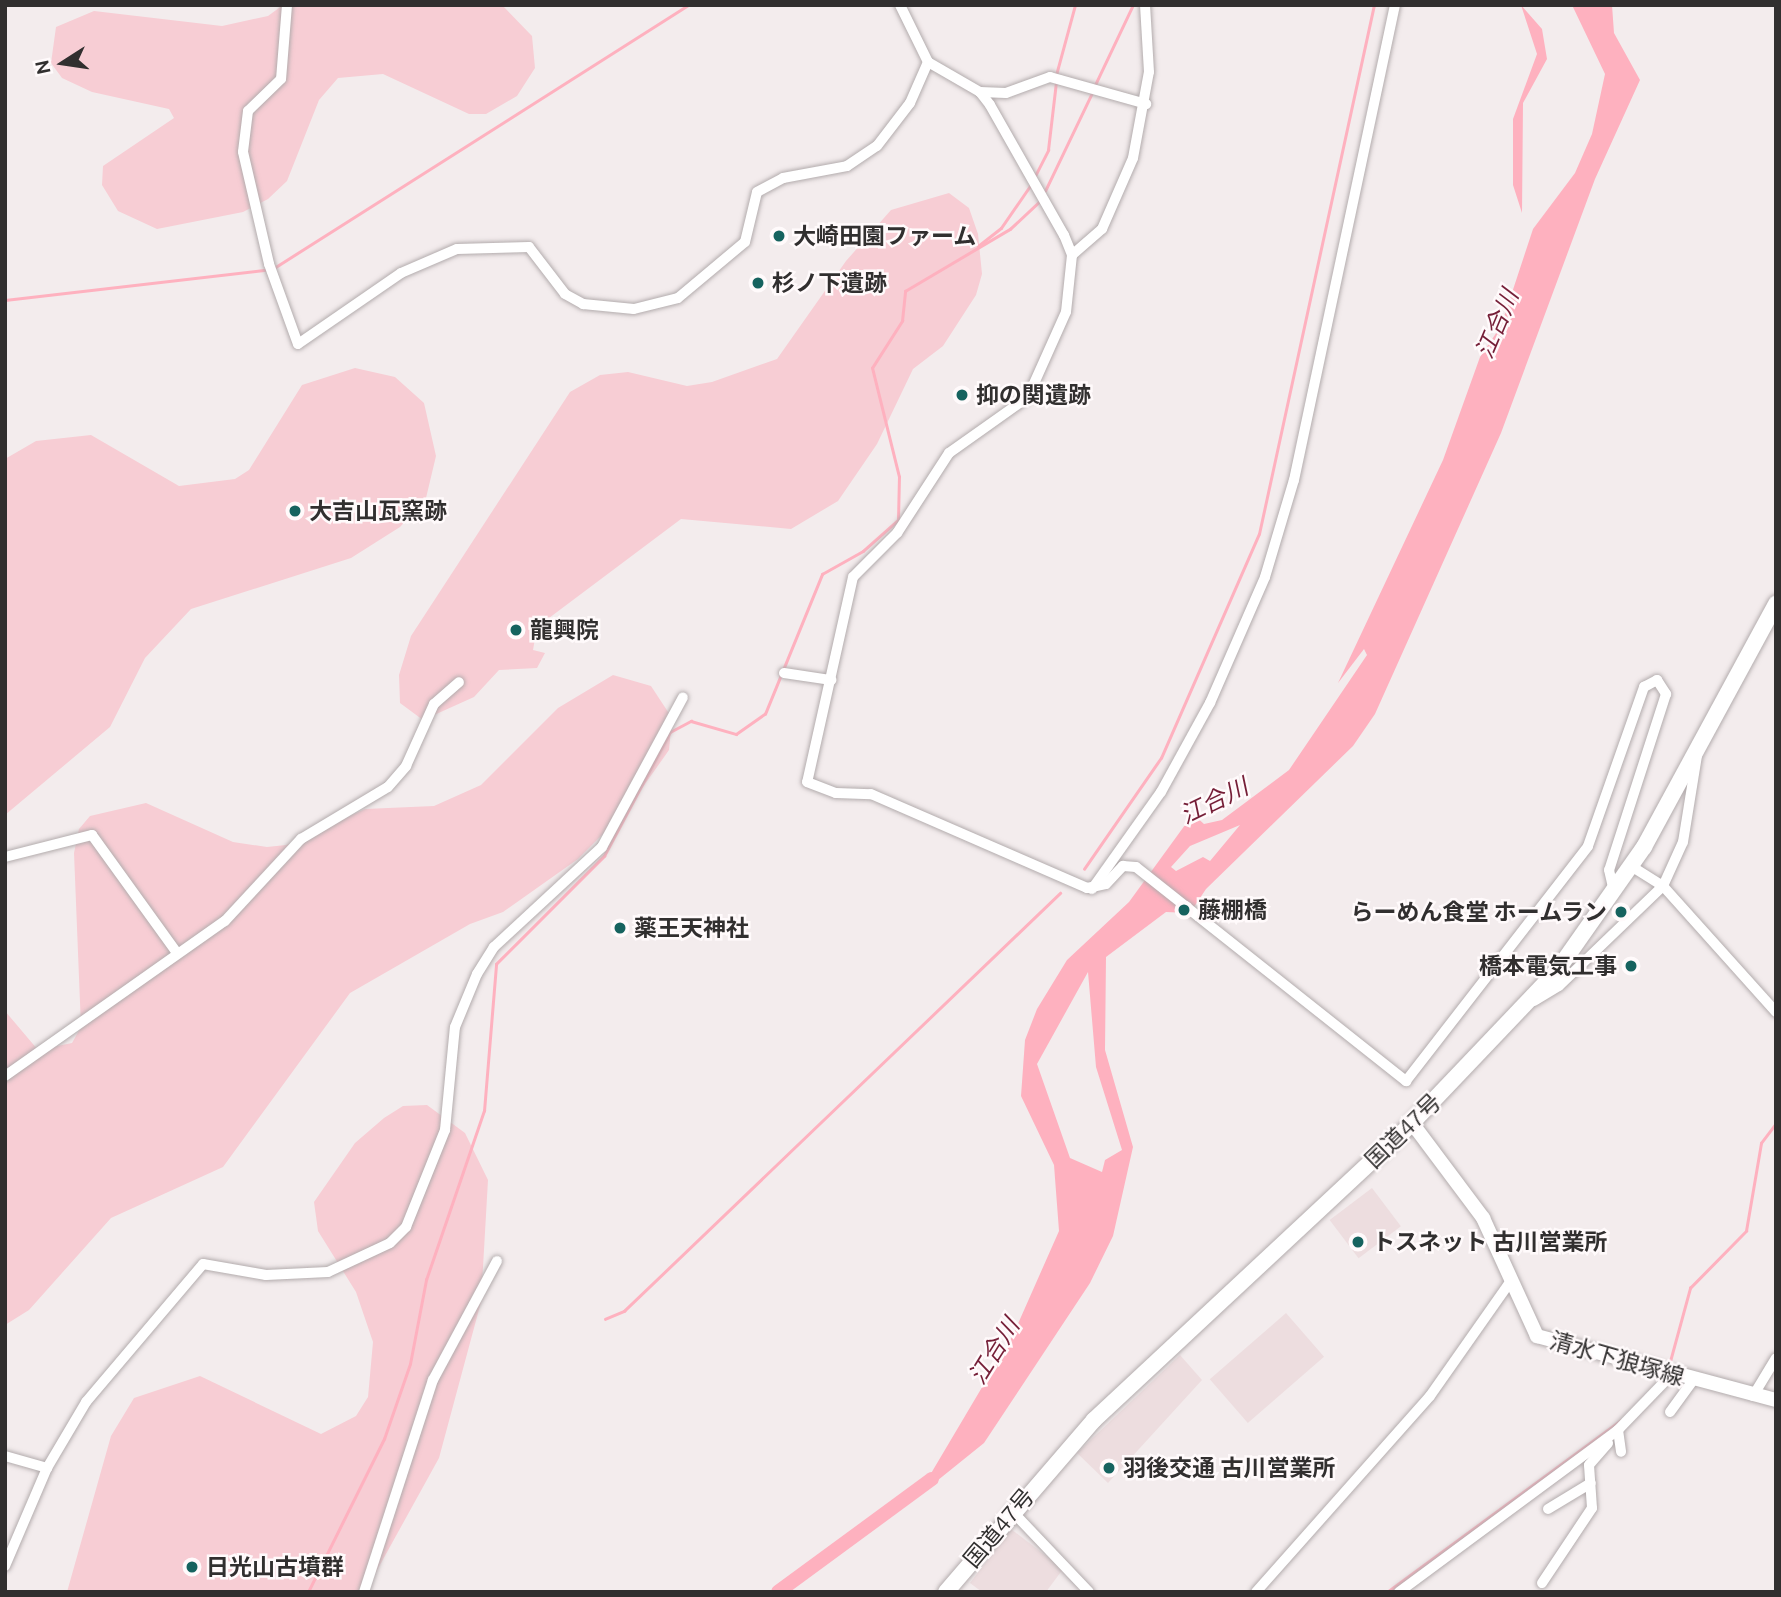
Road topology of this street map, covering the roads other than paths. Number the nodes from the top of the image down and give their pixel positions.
1 (287, 5) edge
2 (900, 5) edge
3 (1146, 5) edge
4 (1395, 5) edge
5 (928, 62) junction
6 (980, 92) junction
7 (1146, 104) junction
8 (1072, 255) junction
9 (1776, 604) edge
10 (1769, 630) edge
11 (783, 673) dead end
12 (831, 680) junction
13 (459, 682) dead end
14 (683, 697) dead end
15 (1698, 749) junction
16 (5, 857) edge
17 (1631, 866) junction
18 (1663, 886) junction
19 (1092, 889) junction
20 (1614, 892) junction
21 (177, 953) junction
22 (1528, 1004) junction
23 (1776, 1012) edge
24 (5, 1076) edge
25 (1412, 1123) junction
26 (497, 1261) dead end
27 (1510, 1282) junction
28 (1776, 1359) edge
29 (1667, 1372) junction
30 (1693, 1380) junction
31 (1753, 1396) junction
32 (1776, 1400) edge
33 (1670, 1412) dead end
34 (1618, 1430) junction
35 (1621, 1452) dead end
36 (5, 1456) edge
37 (47, 1468) junction
38 (1591, 1483) junction
39 (1548, 1509) dead end
40 (1011, 1510) junction
41 (5, 1566) edge
42 (1542, 1583) dead end
43 (364, 1592) edge
44 (946, 1592) edge
45 (1089, 1592) edge
46 (1256, 1592) edge
47 (1399, 1592) edge

1 - 5 street
2 - 5 street
3 - 7 street
4 - 19 street
5 - 6 street
6 - 7 street
6 - 8 street
7 - 8 street
8 - 12 street
9 - 10 highway, 国道47号
10 - 15 highway, 国道47号
11 - 12 street
12 - 19 street
13 - 21 street
14 - 37 street
15 - 17 highway, 国道47号
15 - 18 street
16 - 21 street
17 - 18 street
17 - 20 highway, 国道47号
18 - 22 street
18 - 23 street
19 - 20 street
20 - 22 highway, 国道47号
21 - 24 street
22 - 25 highway, 国道47号
25 - 27 main road, 清水下狼塚線
25 - 40 highway, 国道47号
26 - 43 street
27 - 29 main road, 清水下狼塚線
27 - 46 street
28 - 31 street
29 - 30 main road, 清水下狼塚線
29 - 34 street
30 - 31 main road, 清水下狼塚線
30 - 33 street
31 - 32 main road, 清水下狼塚線
34 - 35 street
34 - 38 street
34 - 47 street
36 - 37 street
37 - 41 street
38 - 39 street
38 - 42 street
40 - 44 highway, 国道47号
40 - 45 street

